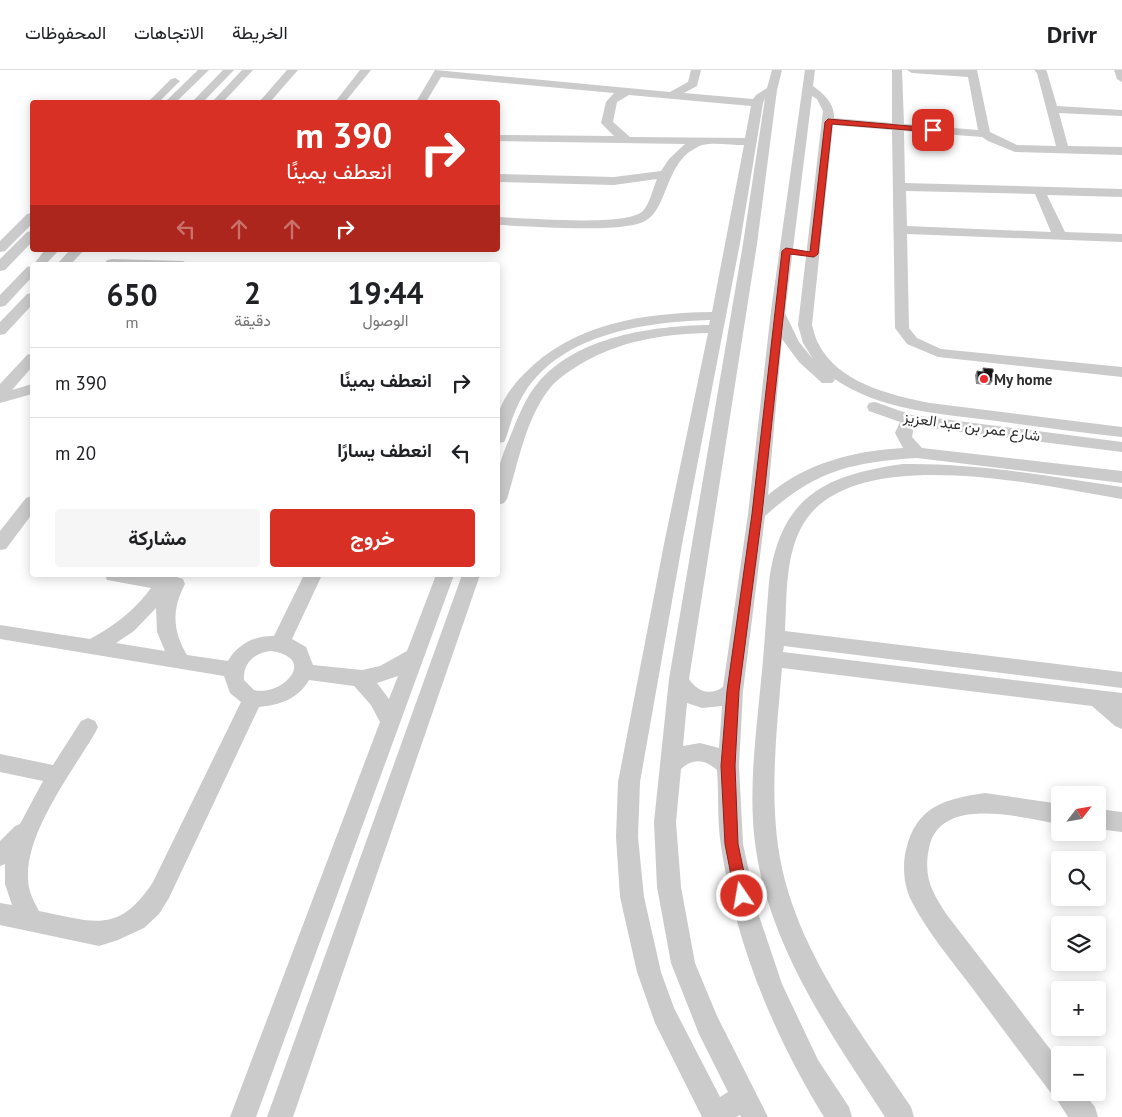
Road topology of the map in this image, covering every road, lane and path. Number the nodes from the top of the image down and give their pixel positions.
1 (204, 70) edge
2 (293, 70) edge
3 (366, 70) edge
4 (696, 70) edge
5 (777, 70) edge
6 (898, 70) edge
7 (912, 70) edge
8 (1039, 70) edge
9 (1120, 70) edge
10 (228, 71) edge
11 (246, 72) edge
12 (439, 72) edge
13 (972, 72) edge
14 (808, 78) edge
15 (178, 79) joint
16 (1122, 79) edge
17 (192, 82) junction
18 (692, 84) junction
19 (590, 88) junction
20 (772, 90) junction
21 (629, 91) junction
22 (672, 95) junction
23 (713, 99) junction
24 (155, 100) edge
25 (172, 100) edge
26 (198, 100) edge
27 (219, 100) edge
28 (266, 100) edge
29 (342, 100) edge
30 (422, 100) edge
31 (757, 103) junction
32 (1052, 109) junction
33 (1122, 113) edge
34 (828, 122) junction
35 (898, 127) junction
36 (985, 134) junction
37 (500, 138) edge
38 (578, 139) junction
39 (628, 140) junction
40 (645, 140) junction
41 (698, 141) junction
42 (750, 142) junction
43 (1063, 149) junction
44 (1122, 150) edge
45 (668, 169) junction
46 (500, 178) edge
47 (614, 181) junction
48 (900, 187) junction
49 (1040, 190) junction
50 (1122, 193) edge
51 (657, 195) junction
52 (30, 219) edge
53 (500, 221) edge
54 (900, 230) junction
55 (1060, 236) junction
56 (30, 237) edge
57 (1122, 238) edge
58 (742, 243) junction
59 (0, 248) edge
60 (786, 251) junction
61 (50, 252) edge
62 (75, 252) edge
63 (814, 254) junction
64 (41, 262) edge
65 (66, 262) edge
66 (0, 267) edge
67 (30, 272) edge
68 (30, 299) edge
69 (0, 304) edge
70 (21, 308) junction
71 (778, 311) junction
72 (718, 323) junction
73 (0, 331) edge
74 (30, 360) edge
75 (1122, 372) edge
76 (30, 390) edge
77 (0, 394) edge
78 (0, 398) edge
79 (703, 398) junction
80 (725, 401) junction
81 (910, 420) junction
82 (978, 421) junction
83 (1122, 432) edge
84 (500, 433) edge
85 (1122, 447) edge
86 (918, 453) junction
87 (1004, 469) junction
88 (1122, 477) edge
89 (500, 493) edge
90 (1122, 493) edge
91 (30, 505) edge
92 (757, 514) junction
93 (0, 544) edge
94 (152, 577) edge
95 (312, 577) edge
96 (445, 577) edge
97 (470, 577) edge
98 (171, 578) edge
99 (0, 632) edge
100 (280, 643) junction
101 (92, 647) junction
102 (774, 648) junction
103 (416, 655) junction
104 (180, 661) junction
105 (233, 670) junction
106 (304, 672) junction
107 (360, 679) junction
108 (679, 679) junction
109 (1122, 680) edge
110 (733, 691) junction
111 (253, 698) junction
112 (1097, 698) junction
113 (1122, 701) edge
114 (1122, 720) edge
115 (391, 722) junction
116 (88, 727) dead end
117 (0, 763) edge
118 (672, 764) junction
119 (728, 766) junction
120 (59, 776) junction
121 (1051, 813) edge
122 (1106, 820) edge
123 (1122, 822) edge
124 (29, 827) junction
125 (0, 856) edge
126 (0, 914) edge
127 (32, 921) junction
128 (1051, 1072) edge
129 (1072, 1101) edge
130 (749, 1108) edge
131 (716, 1116) edge
132 (243, 1117) edge
133 (280, 1117) edge
134 (839, 1117) edge
135 (901, 1117) edge
136 (1084, 1117) edge

1 - 17 street
2 - 28 street
3 - 29 street
4 - 18 street
5 - 20 street
6 - 35 street
7 - 13 street
8 - 32 street
9 - 16 street
10 - 11 street
10 - 26 street
11 - 27 street
12 - 19 street
12 - 30 street
13 - 36 street
14 - 34 street
14 - 60 street
15 - 17 street
15 - 24 street
17 - 25 street
18 - 22 street
18 - 23 street
19 - 21 street
19 - 38 street
20 - 31 street
20 - 58 street
21 - 22 street
21 - 39 street
22 - 23 street
23 - 31 street
31 - 42 street
32 - 33 street
32 - 43 street
34 - 35 street
34 - 63 street
35 - 36 street
35 - 48 street
36 - 43 street
37 - 38 street
38 - 39 street
39 - 40 street
40 - 41 street
40 - 45 street
41 - 42 street
41 - 45 street
42 - 58 street
43 - 44 street
45 - 47 street
45 - 51 street
46 - 47 street
47 - 51 street
48 - 49 street
48 - 54 street
49 - 50 street
49 - 55 street
51 - 53 street
52 - 59 street
54 - 55 street
54 - 75 street
55 - 57 street
56 - 66 street
58 - 72 street
58 - 80 street
60 - 63 street
60 - 71 street
61 - 64 street
62 - 65 street
63 - 82 street
67 - 69 street
68 - 70 street
69 - 70 street
70 - 73 street
71 - 81 street, شارع عمر بن عبد العزيز
71 - 92 street
72 - 79 street
72 - 84 street
72 - 89 street
74 - 77 street
76 - 78 street
79 - 80 street
79 - 131 street
80 - 108 street
81 - 82 street, شارع عمر بن عبد العزيز
81 - 86 street
82 - 83 street
82 - 85 street, شارع عمر بن عبد العزيز
86 - 87 street, شارع عمر بن عبد العزيز
86 - 92 street, شارع عمر بن عبد العزيز
87 - 88 street, شارع عمر بن عبد العزيز
87 - 90 street
87 - 102 street
91 - 93 street
92 - 110 street
94 - 98 street
95 - 100 street
96 - 103 street
97 - 133 street
98 - 101 street
98 - 104 street
99 - 101 street
100 - 105 street
100 - 106 street
101 - 104 street
102 - 109 street
102 - 112 street
102 - 135 street
103 - 107 street
103 - 115 street
104 - 105 street
105 - 111 street
106 - 107 street
106 - 111 street
107 - 115 street
108 - 110 street
108 - 118 street
110 - 119 street
111 - 127 street
112 - 113 street
112 - 114 street
115 - 132 street
116 - 120 street
117 - 120 street
118 - 119 street
118 - 130 street
119 - 134 street
120 - 124 street
121 - 128 street
122 - 123 street
124 - 125 street
124 - 127 street
126 - 127 street
129 - 136 street
130 - 131 street

